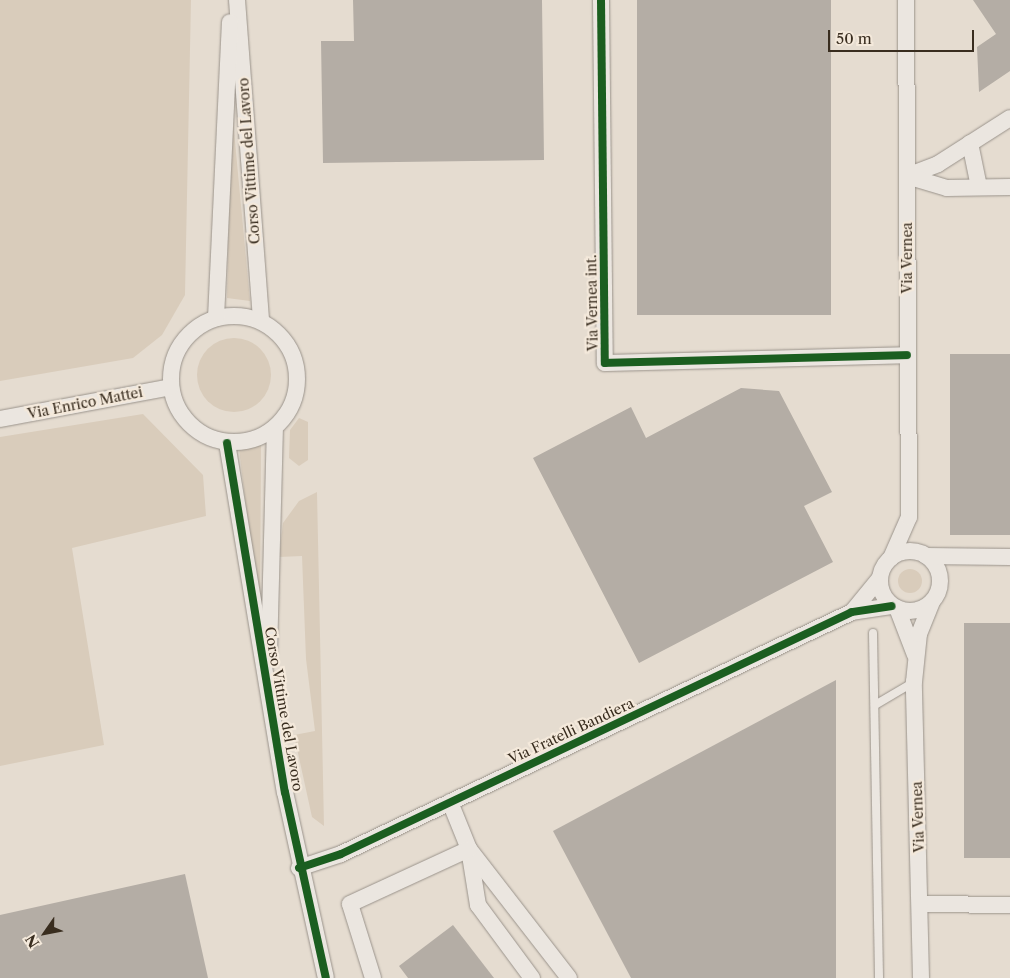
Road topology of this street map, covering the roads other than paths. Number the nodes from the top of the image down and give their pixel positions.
1 (230, 0) edge
2 (237, 0) edge
3 (601, 0) edge
4 (906, 0) edge
5 (1010, 118) edge
6 (970, 143) junction
7 (906, 176) junction
8 (1010, 187) edge
9 (979, 188) junction
10 (216, 318) junction
11 (261, 321) junction
12 (907, 355) junction
13 (171, 387) junction
14 (0, 419) edge
15 (275, 430) junction
16 (227, 443) junction
17 (909, 517) junction
18 (925, 555) junction
19 (971, 557) junction
20 (1010, 557) edge
21 (891, 558) junction
22 (940, 577) junction
23 (880, 579) junction
24 (932, 601) junction
25 (894, 607) junction
26 (852, 612) junction
27 (873, 633) dead end
28 (915, 655) junction
29 (914, 682) junction
30 (268, 694) junction
31 (875, 705) junction
32 (450, 802) junction
33 (469, 849) junction
34 (299, 868) junction
35 (920, 904) junction
36 (1010, 905) edge
37 (326, 978) edge
38 (374, 978) edge
39 (532, 978) edge
40 (569, 978) edge
41 (879, 978) edge
42 (921, 978) edge

1 - 10 street, Corso Vittime del Lavoro
2 - 11 street, Corso Vittime del Lavoro
3 - 12 street, Via Vernea int.
4 - 7 street, Via Vernea
5 - 6 street
6 - 7 street
6 - 9 street
7 - 9 street
7 - 12 street, Via Vernea
8 - 9 street
10 - 11 street
10 - 13 street
11 - 15 street
12 - 17 street, Via Vernea
13 - 14 street, Via Enrico Mattei
13 - 16 street
15 - 16 street
15 - 30 street, Corso Vittime del Lavoro
16 - 30 street, Corso Vittime del Lavoro
17 - 18 street
17 - 21 street
18 - 19 street
18 - 21 street
18 - 22 street
19 - 20 street
19 - 22 street
21 - 23 street
22 - 24 street
23 - 25 street
23 - 26 street
24 - 25 street
24 - 28 street
25 - 26 street
25 - 28 street
26 - 32 street, Via Fratelli Bandiera
27 - 31 lane
28 - 29 street, Via Vernea
29 - 31 lane
29 - 35 street, Via Vernea
30 - 34 street, Corso Vittime del Lavoro
31 - 41 lane
32 - 33 street
32 - 34 street, Via Fratelli Bandiera
33 - 38 street
33 - 39 street
33 - 40 street
34 - 37 street, Corso Vittime del Lavoro
35 - 36 street
35 - 42 street, Via Vernea

